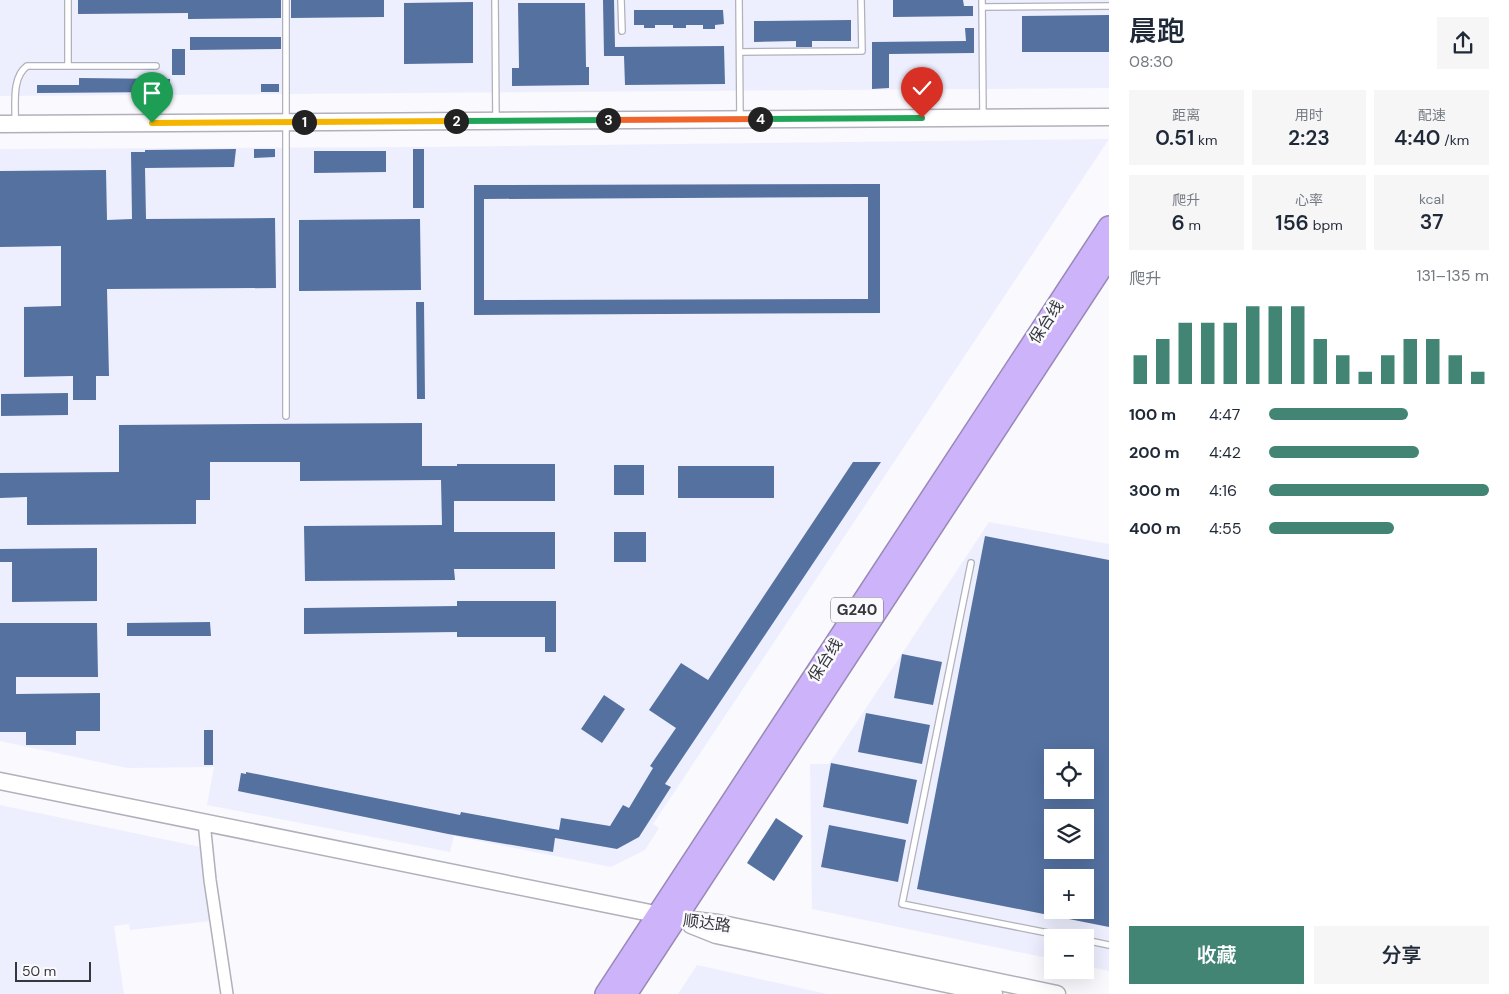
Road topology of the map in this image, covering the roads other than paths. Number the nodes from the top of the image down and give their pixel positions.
1 (68, 0) edge
2 (286, 0) edge
3 (495, 0) edge
4 (622, 0) edge
5 (739, 0) edge
6 (861, 0) edge
7 (982, 3) edge
8 (1109, 6) edge
9 (622, 31) dead end
10 (740, 52) junction
11 (68, 65) junction
12 (156, 66) dead end
13 (1109, 117) edge
14 (983, 118) junction
15 (740, 119) junction
16 (496, 121) junction
17 (286, 122) junction
18 (7, 124) edge
19 (1109, 226) edge
20 (1109, 256) edge
21 (286, 416) dead end
22 (970, 563) dead end
23 (0, 781) edge
24 (204, 822) junction
25 (667, 917) junction
26 (1044, 932) edge
27 (1094, 942) edge
28 (1109, 945) edge
29 (227, 994) edge
30 (606, 994) edge
31 (626, 994) edge
32 (994, 994) edge
33 (1057, 994) edge

1 - 11 lane
2 - 17 lane
3 - 16 lane
4 - 9 lane
5 - 10 lane
6 - 10 lane
7 - 8 lane
7 - 14 lane
10 - 15 lane
11 - 12 lane
11 - 18 lane
13 - 14 street
14 - 15 street
15 - 16 street
16 - 17 street
17 - 18 street
17 - 21 lane
19 - 25 highway, 保台线 / G240
20 - 25 highway, 保台线 / G240
22 - 26 lane
23 - 24 street
24 - 25 street
24 - 29 street
25 - 30 highway, 保台线 / G240
25 - 31 highway, 保台线 / G240
25 - 32 street, 顺达路
25 - 33 street, 顺达路
27 - 28 lane

